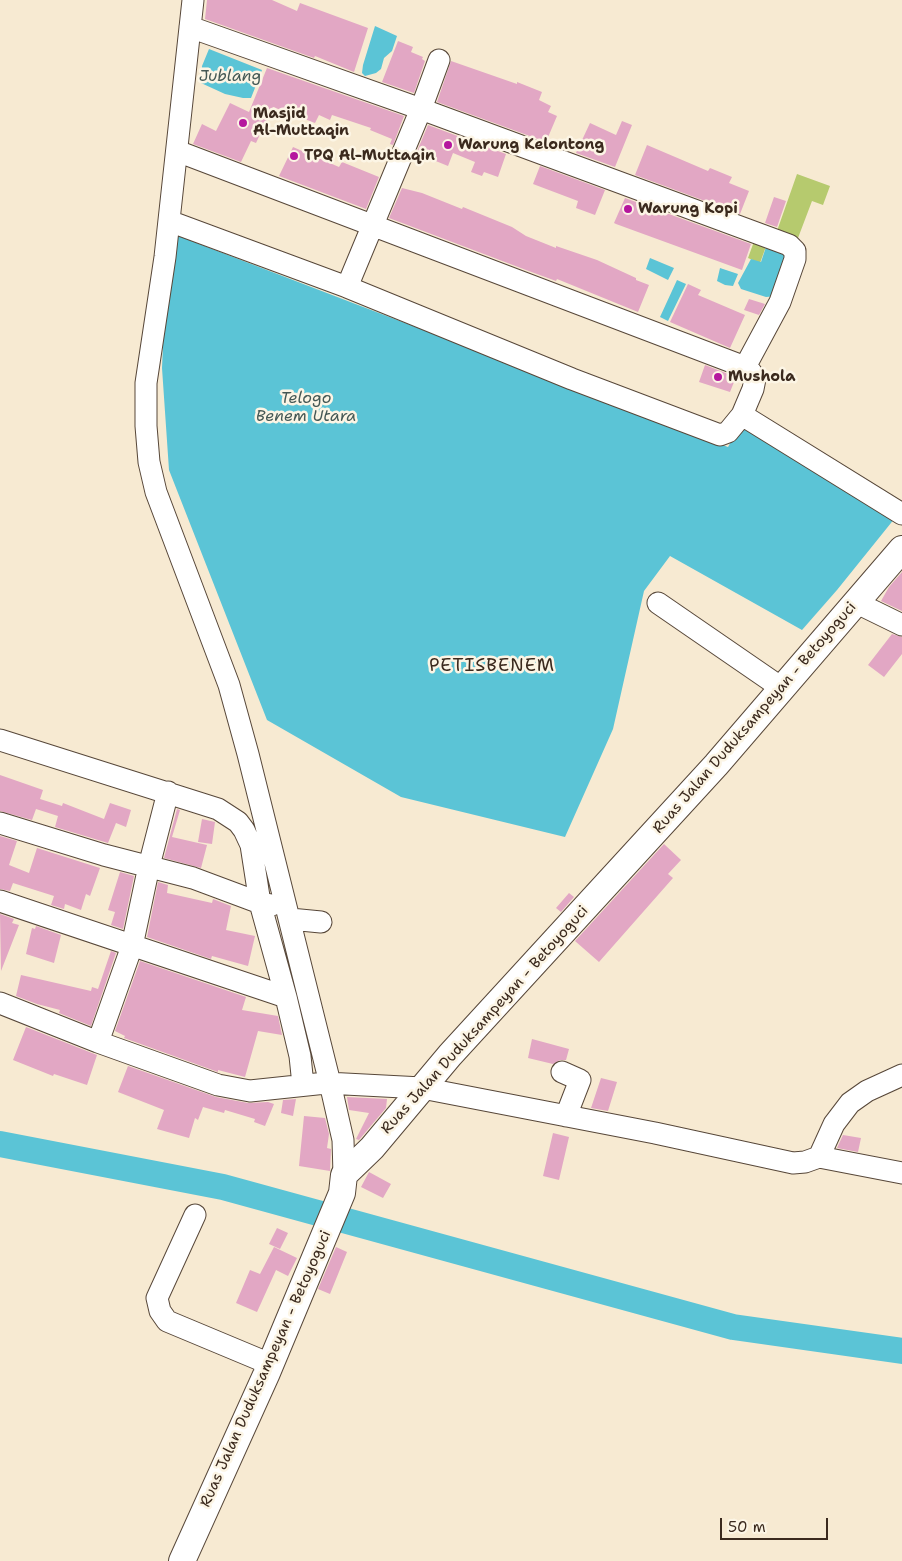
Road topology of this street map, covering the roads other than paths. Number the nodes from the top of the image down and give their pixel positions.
1 (193, 0) edge
2 (190, 27) junction
3 (439, 60) dead end
4 (421, 110) junction
5 (177, 151) junction
6 (169, 221) junction
7 (371, 225) junction
8 (347, 287) junction
9 (745, 367) junction
10 (742, 415) junction
11 (902, 514) edge
12 (902, 549) edge
13 (658, 603) dead end
14 (857, 603) junction
15 (902, 625) edge
16 (783, 689) junction
17 (0, 740) edge
18 (168, 792) junction
19 (0, 823) edge
20 (149, 866) junction
21 (0, 901) edge
22 (277, 907) junction
23 (321, 922) dead end
24 (132, 946) junction
25 (286, 997) junction
26 (0, 1003) edge
27 (98, 1042) junction
28 (562, 1072) dead end
29 (902, 1075) edge
30 (318, 1084) junction
31 (422, 1088) junction
32 (566, 1116) junction
33 (819, 1157) junction
34 (902, 1173) edge
35 (343, 1184) junction
36 (195, 1214) dead end
37 (270, 1364) junction
38 (182, 1561) edge

1 - 2 street
2 - 4 street
2 - 5 street
3 - 4 street
4 - 7 street
4 - 9 street
5 - 6 street
5 - 7 street
6 - 8 street
6 - 22 street
7 - 8 street
7 - 9 street
8 - 10 street
9 - 10 street
10 - 11 street
12 - 14 main road, Ruas Jalan Duduksampeyan - Betoyoguci
13 - 16 street
14 - 15 street
14 - 16 main road, Ruas Jalan Duduksampeyan - Betoyoguci
16 - 31 main road, Ruas Jalan Duduksampeyan - Betoyoguci
17 - 18 street
18 - 20 street
18 - 22 street
19 - 20 street
20 - 22 street
20 - 24 street
21 - 24 street
22 - 23 street
22 - 25 street
22 - 30 street
24 - 25 street
24 - 27 street
25 - 30 street
26 - 27 street
27 - 30 street
28 - 32 street
29 - 33 street
30 - 31 street
30 - 35 street
31 - 32 street
31 - 35 main road, Ruas Jalan Duduksampeyan - Betoyoguci
32 - 33 street
33 - 34 street
35 - 37 main road, Ruas Jalan Duduksampeyan - Betoyoguci
36 - 37 street
37 - 38 main road, Ruas Jalan Duduksampeyan - Betoyoguci

